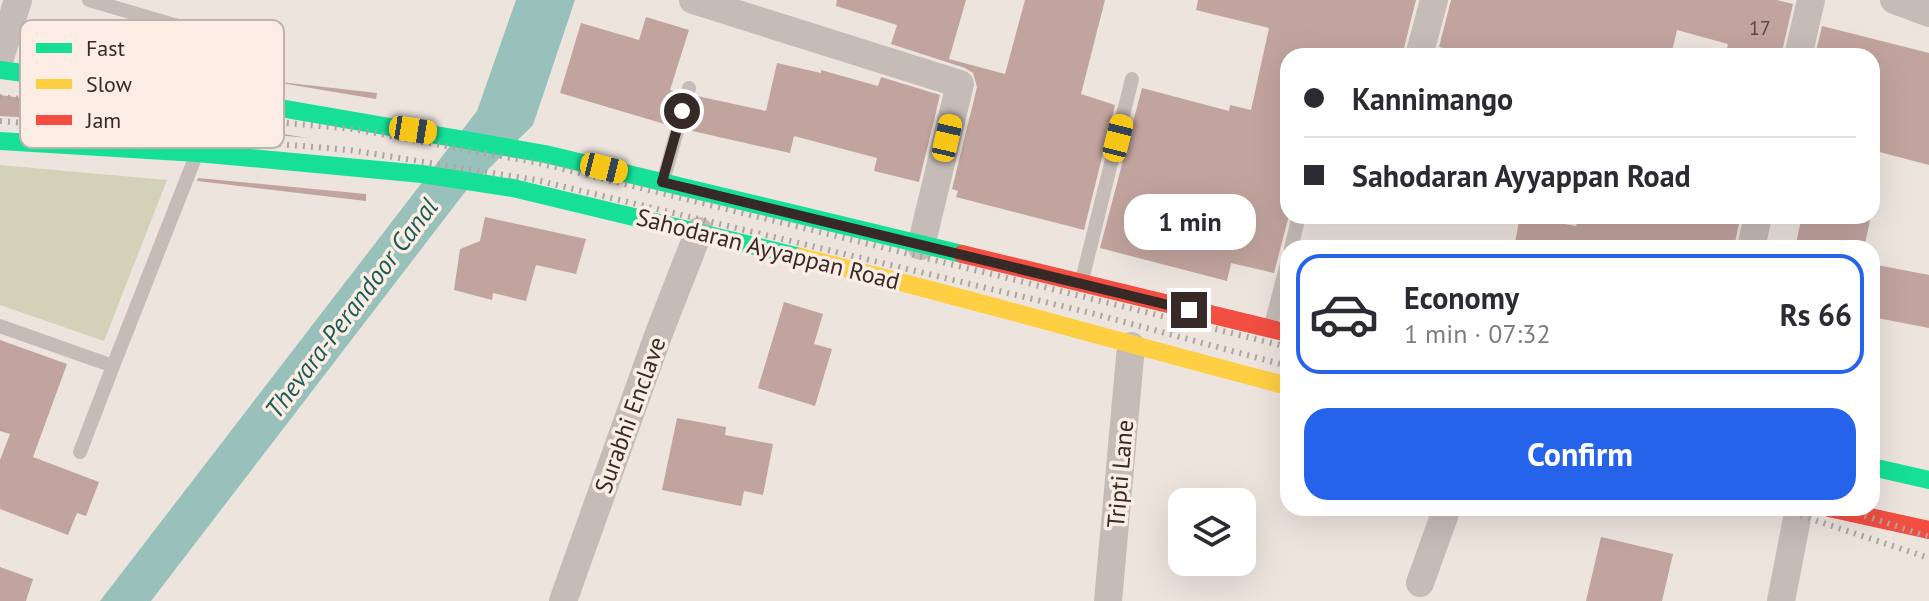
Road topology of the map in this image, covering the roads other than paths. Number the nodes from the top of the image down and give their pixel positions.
1 (18, 0) edge
2 (89, 0) edge
3 (693, 0) edge
4 (1434, 0) edge
5 (1811, 0) edge
6 (1894, 0) edge
7 (1929, 13) edge
8 (157, 20) edge
9 (2, 45) edge
10 (1421, 48) edge
11 (1800, 48) edge
12 (0, 70) edge
13 (20, 73) edge
14 (1132, 79) dead end
15 (689, 88) dead end
16 (284, 108) edge
17 (0, 141) edge
18 (20, 142) edge
19 (115, 148) edge
20 (197, 153) junction
21 (662, 182) junction
22 (699, 231) junction
23 (921, 246) junction
24 (1081, 285) junction
25 (0, 326) edge
26 (1279, 331) edge
27 (1131, 346) junction
28 (113, 366) junction
29 (1280, 384) edge
30 (80, 452) dead end
31 (1880, 469) edge
32 (1929, 480) edge
33 (1444, 516) edge
34 (1797, 516) edge
35 (1868, 516) edge
36 (1927, 528) edge
37 (1420, 583) dead end
38 (563, 601) edge
39 (1108, 601) edge
40 (1781, 601) edge

1 - 9 street
2 - 8 lane
3 - 23 street
4 - 10 street
5 - 11 street
6 - 7 street
12 - 13 main road, Sahodaran Ayyappan Road
14 - 24 lane
15 - 21 lane
16 - 21 main road, Sahodaran Ayyappan Road
17 - 18 main road, Sahodaran Ayyappan Road
19 - 20 main road, Sahodaran Ayyappan Road
20 - 22 main road, Sahodaran Ayyappan Road
20 - 28 lane
21 - 23 main road, Sahodaran Ayyappan Road
22 - 27 main road, Sahodaran Ayyappan Road
22 - 38 street, Surabhi Enclave
23 - 24 main road, Sahodaran Ayyappan Road
24 - 26 main road, Sahodaran Ayyappan Road
25 - 28 lane
27 - 29 main road, Sahodaran Ayyappan Road
27 - 39 street, Tripti Lane
28 - 30 lane
31 - 32 main road
33 - 37 street
34 - 40 street
35 - 36 main road

